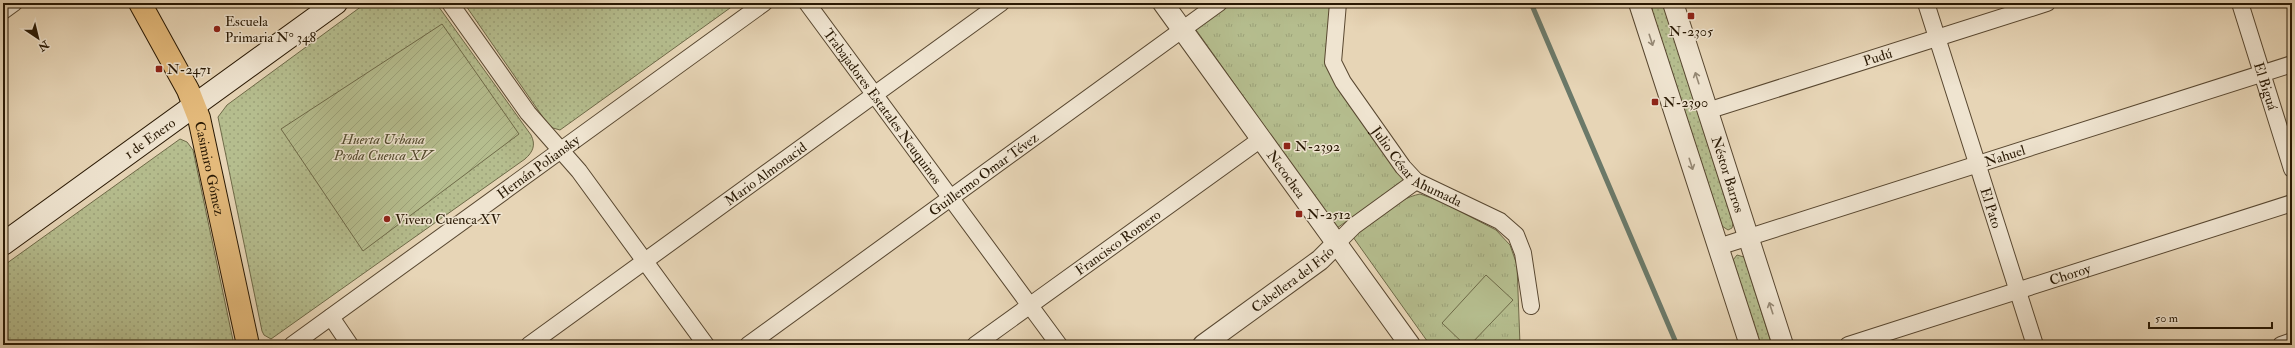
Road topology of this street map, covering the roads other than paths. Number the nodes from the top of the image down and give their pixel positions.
1 (14, 3) edge
2 (140, 3) edge
3 (336, 3) edge
4 (450, 3) edge
5 (764, 3) edge
6 (807, 3) edge
7 (1001, 3) edge
8 (1163, 3) edge
9 (1219, 3) edge
10 (1338, 3) edge
11 (1639, 3) edge
12 (1672, 3) edge
13 (1926, 3) edge
14 (2048, 3) edge
15 (2240, 3) edge
16 (3, 11) edge
17 (1182, 30) junction
18 (1937, 38) junction
19 (2292, 64) edge
20 (2262, 74) junction
21 (874, 95) junction
22 (195, 105) junction
23 (1708, 111) junction
24 (1261, 139) junction
25 (561, 150) junction
26 (1978, 165) junction
27 (2292, 169) edge
28 (1416, 181) junction
29 (951, 198) junction
30 (2292, 203) edge
31 (1748, 238) junction
32 (3, 244) edge
33 (1336, 244) junction
34 (1718, 248) junction
35 (645, 261) junction
36 (2018, 290) junction
37 (1030, 305) junction
38 (1531, 306) dead end
39 (331, 317) junction
40 (2292, 341) edge
41 (248, 345) edge
42 (292, 345) edge
43 (350, 345) edge
44 (529, 345) edge
45 (706, 345) edge
46 (748, 345) edge
47 (975, 345) edge
48 (1059, 345) edge
49 (1203, 345) edge
50 (1410, 345) edge
51 (1750, 345) edge
52 (1783, 345) edge
53 (1848, 345) edge
54 (2035, 345) edge
55 (2281, 345) edge

1 - 16 street
2 - 22 main road, Casimiro Gómez
3 - 22 main road, 1 de Enero
4 - 25 street
5 - 25 street, Hernán Poliansky
6 - 21 street, Trabajadores Estatales Neuquinos
7 - 21 street, Mario Almonacid
8 - 17 street, Necochea
9 - 17 street, Guillermo Omar Tévez
10 - 28 street, Julio César Ahumada
11 -> 34 street
23 -> 12 street, Néstor Barros
13 - 18 street, El Pato
14 - 18 street, Pudú
15 - 20 street, El Biguá
17 - 24 street, Necochea
17 - 29 street, Guillermo Omar Tévez
18 - 23 street, Pudú
18 - 26 street, El Pato
19 - 20 street, Nahuel
20 - 26 street, Nahuel
20 - 27 street, El Biguá
21 - 29 street, Trabajadores Estatales Neuquinos
21 - 35 street, Mario Almonacid
22 - 32 main road, 1 de Enero
22 - 41 main road, Casimiro Gómez
23 - 31 street, Néstor Barros
24 - 33 street, Necochea
24 - 37 street, Francisco Romero
25 - 35 street
25 - 39 street, Hernán Poliansky
26 - 31 street, Nahuel
26 - 36 street, El Pato
28 - 33 street, Cabellera del Frío
28 - 38 street, Julio César Ahumada
29 - 37 street, Trabajadores Estatales Neuquinos
29 - 46 street, Guillermo Omar Tévez
30 - 36 street, Choroy
31 - 34 street, Nahuel
52 -> 31 street, Néstor Barros
33 - 49 street, Cabellera del Frío
33 - 50 street, Necochea
34 - 51 street
35 - 44 street, Mario Almonacid
35 - 45 street
36 - 53 street, Choroy
36 - 54 street, El Pato
37 - 47 street, Francisco Romero
37 - 48 street, Trabajadores Estatales Neuquinos
39 - 42 street, Hernán Poliansky
39 - 43 street
40 - 55 street

